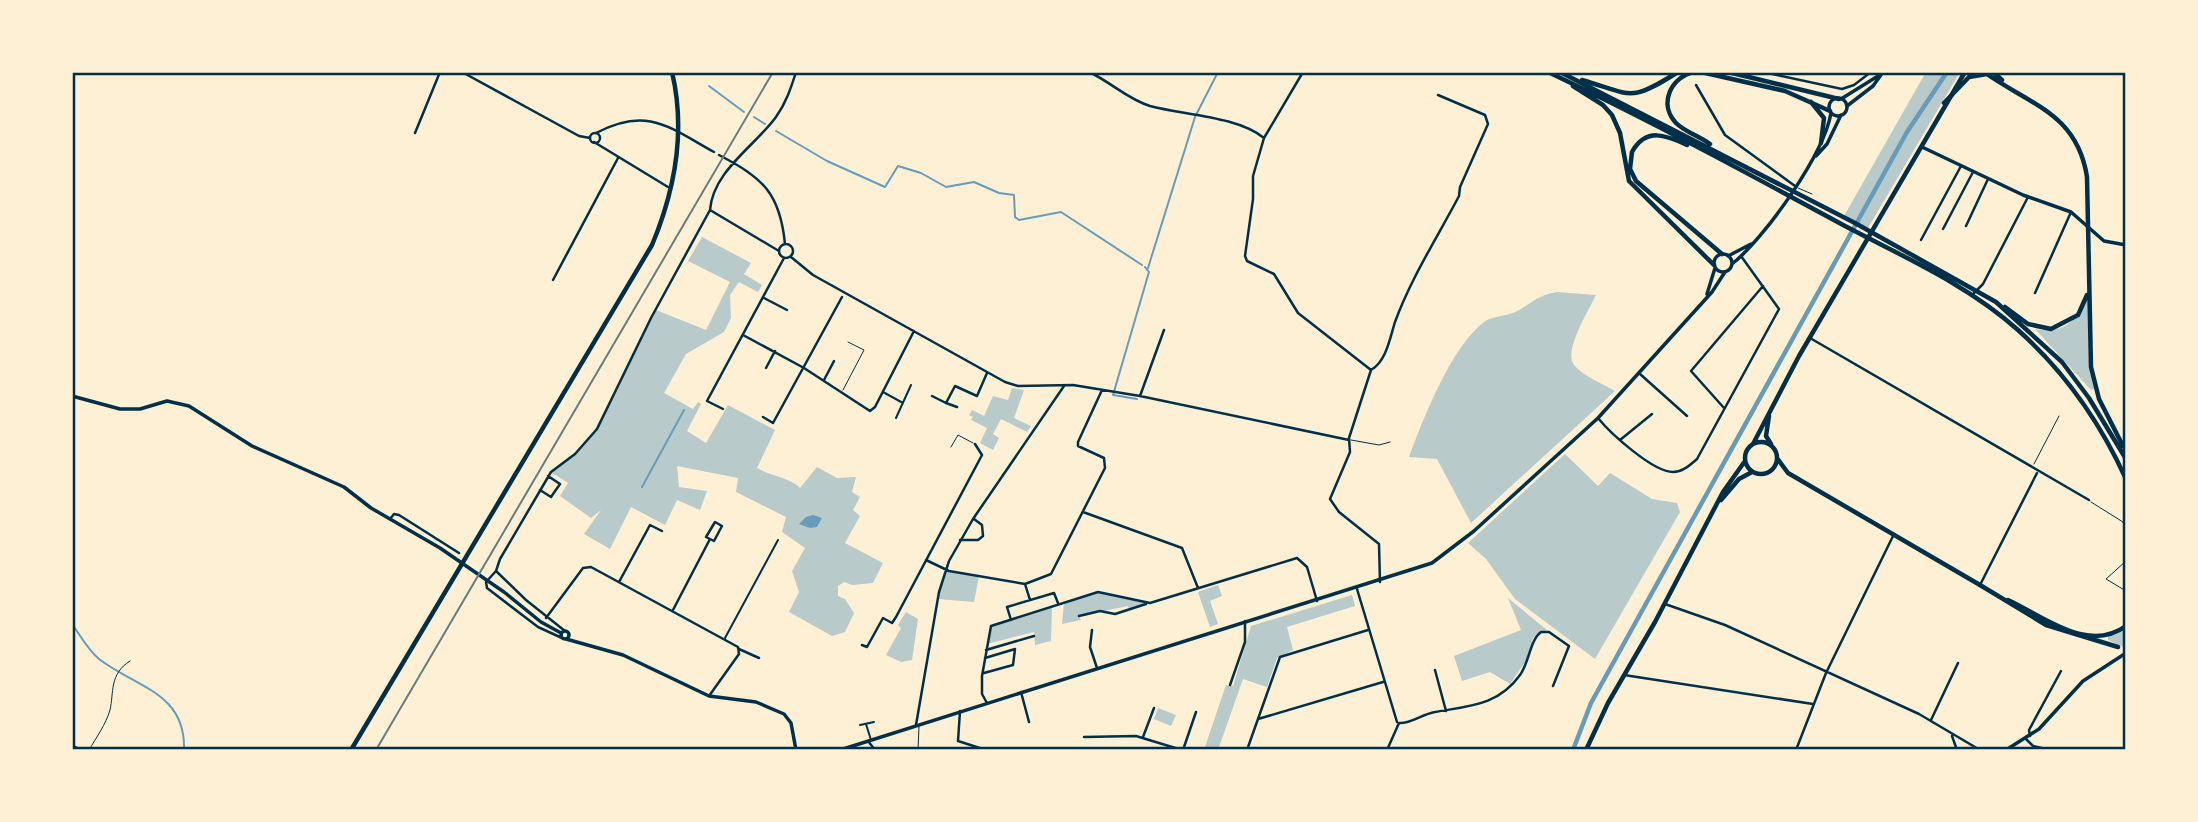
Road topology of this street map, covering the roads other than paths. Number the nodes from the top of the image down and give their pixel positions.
1 (440, 72) edge
2 (462, 72) edge
3 (672, 72) edge
4 (796, 72) edge
5 (1089, 72) edge
6 (1303, 72) edge
7 (1549, 72) edge
8 (1560, 72) edge
9 (1678, 72) edge
10 (1694, 72) edge
11 (1701, 72) edge
12 (1728, 72) edge
13 (1763, 72) edge
14 (1873, 72) edge
15 (1965, 72) edge
16 (1993, 72) edge
17 (1881, 73) edge
18 (1986, 73) edge
19 (1568, 78) junction
20 (2005, 83) junction
21 (1696, 85) dead end
22 (1438, 95) dead end
23 (1808, 99) junction
24 (1840, 99) junction
25 (1944, 103) junction
26 (1846, 108) junction
27 (1830, 112) junction
28 (1841, 115) junction
29 (415, 133) dead end
30 (595, 138) junction
31 (1264, 138) junction
32 (1821, 143) junction
33 (1920, 146) junction
34 (1702, 149) junction
35 (714, 152) dead end
36 (1722, 152) junction
37 (719, 155) dead end
38 (618, 158) junction
39 (1812, 160) junction
40 (1961, 166) junction
41 (1750, 171) junction
42 (1973, 172) junction
43 (1988, 179) junction
44 (1795, 186) junction
45 (668, 187) dead end
46 (1812, 194) dead end
47 (2028, 197) junction
48 (710, 210) junction
49 (2071, 212) junction
50 (1966, 226) dead end
51 (1943, 229) dead end
52 (1921, 240) dead end
53 (1753, 243) junction
54 (785, 244) junction
55 (2126, 245) edge
56 (779, 251) junction
57 (1725, 255) junction
58 (1741, 256) junction
59 (791, 257) junction
60 (784, 258) junction
61 (1732, 264) junction
62 (1714, 266) junction
63 (1725, 272) junction
64 (553, 280) dead end
65 (1763, 286) junction
66 (2089, 287) junction
67 (845, 292) junction
68 (1974, 293) dead end
69 (2035, 293) dead end
70 (1707, 296) junction
71 (842, 297) joint
72 (764, 298) junction
73 (1996, 302) junction
74 (787, 310) dead end
75 (1164, 330) dead end
76 (914, 331) junction
77 (743, 335) junction
78 (1810, 338) junction
79 (848, 342) dead end
80 (775, 351) junction
81 (834, 361) dead end
82 (766, 368) dead end
83 (804, 368) junction
84 (1371, 370) junction
85 (988, 373) junction
86 (1640, 374) junction
87 (824, 380) junction
88 (1065, 384) junction
89 (911, 385) dead end
90 (1102, 390) junction
91 (842, 392) junction
92 (883, 392) junction
93 (72, 396) edge
94 (932, 396) dead end
95 (1140, 396) junction
96 (904, 403) junction
97 (946, 403) junction
98 (957, 407) dead end
99 (723, 409) dead end
100 (1726, 409) junction
101 (1770, 412) junction
102 (1652, 414) dead end
103 (1687, 416) dead end
104 (2059, 416) dead end
105 (763, 417) dead end
106 (896, 418) dead end
107 (1598, 418) junction
108 (1349, 440) junction
109 (1619, 440) junction
110 (1391, 442) dead end
111 (1753, 443) junction
112 (975, 444) joint
113 (951, 447) dead end
114 (1773, 448) junction
115 (2126, 453) edge
116 (1777, 458) junction
117 (2126, 459) edge
118 (1745, 461) junction
119 (2032, 470) junction
120 (1771, 471) junction
121 (1752, 472) junction
122 (1788, 473) junction
123 (2037, 473) junction
124 (548, 476) junction
125 (2126, 479) edge
126 (540, 490) junction
127 (2089, 500) joint
128 (1718, 503) junction
129 (1083, 512) junction
130 (390, 519) junction
131 (973, 519) junction
132 (662, 531) dead end
133 (1894, 534) junction
134 (2126, 536) edge
135 (710, 539) junction
136 (778, 540) dead end
137 (960, 540) junction
138 (459, 553) dead end
139 (926, 560) junction
140 (2126, 561) edge
141 (946, 570) junction
142 (496, 571) junction
143 (514, 580) dead end
144 (619, 582) junction
145 (1380, 582) junction
146 (510, 584) junction
147 (1025, 584) junction
148 (1980, 585) junction
149 (1198, 588) junction
150 (1357, 589) junction
151 (2126, 591) edge
152 (1997, 595) junction
153 (1030, 600) junction
154 (1317, 601) junction
155 (1150, 603) junction
156 (1665, 604) junction
157 (1058, 605) junction
158 (673, 610) junction
159 (1079, 616) dead end
160 (546, 618) junction
161 (1011, 620) junction
162 (1245, 621) junction
163 (2126, 626) edge
164 (1092, 630) dead end
165 (1368, 630) junction
166 (565, 635) junction
167 (1034, 636) dead end
168 (724, 639) junction
169 (1016, 641) junction
170 (862, 645) dead end
171 (2118, 647) dead end
172 (739, 649) junction
173 (1015, 649) junction
174 (986, 650) junction
175 (2126, 653) edge
176 (759, 658) dead end
177 (985, 658) junction
178 (130, 661) dead end
179 (1958, 663) dead end
180 (1097, 668) junction
181 (1435, 670) dead end
182 (2061, 671) dead end
183 (983, 673) junction
184 (1826, 673) junction
185 (1624, 675) junction
186 (1383, 682) junction
187 (1230, 685) dead end
188 (1553, 686) dead end
189 (1021, 692) junction
190 (982, 694) junction
191 (709, 696) junction
192 (987, 703) junction
193 (1813, 704) junction
194 (981, 705) junction
195 (1154, 708) dead end
196 (960, 710) junction
197 (1446, 711) junction
198 (1196, 712) dead end
199 (2036, 716) junction
200 (1258, 719) junction
201 (1931, 720) junction
202 (874, 722) dead end
203 (1029, 723) dead end
204 (1399, 723) junction
205 (2046, 723) junction
206 (866, 724) junction
207 (917, 724) junction
208 (860, 725) dead end
209 (1952, 736) junction
210 (1084, 737) dead end
211 (1143, 737) junction
212 (2028, 738) junction
213 (869, 741) junction
214 (1965, 744) junction
215 (72, 746) edge
216 (82, 750) edge
217 (89, 750) edge
218 (351, 750) edge
219 (796, 750) edge
220 (840, 750) edge
221 (875, 750) edge
222 (918, 750) edge
223 (986, 750) edge
224 (1182, 750) edge
225 (1247, 750) edge
226 (1387, 750) edge
227 (1586, 750) edge
228 (1796, 750) edge
229 (1958, 750) edge
230 (1968, 750) edge
231 (1980, 750) edge
232 (2006, 750) edge
233 (2050, 750) edge

1 - 29 street
2 - 30 street
3 - 218 main road
4 - 48 street
5 - 31 street
6 - 31 street
7 - 19 main road
8 - 19 main road
9 - 19 main road
10 - 36 main road
11 - 23 main road
12 - 24 main road
13 - 14 street
14 - 17 street
15 - 25 main road
16 - 20 main road
17 - 24 street
17 - 26 street
18 - 20 main road
18 - 25 main road
19 - 34 main road
19 - 36 main road
19 - 62 main road
20 - 66 main road
21 - 44 street
22 - 84 street
23 - 27 main road
23 - 32 main road
24 - 26 street
24 - 27 street
25 - 33 main road
26 - 28 street
27 - 28 street
27 - 32 street
28 - 39 street
30 - 35 street
30 - 38 street
31 - 84 street
32 - 39 street
33 - 40 street
33 - 78 main road
34 - 41 main road
34 - 57 main road
36 - 41 main road
37 - 54 street
38 - 45 street
38 - 64 street
39 - 44 street
40 - 42 street
40 - 52 street
41 - 73 main road
41 - 125 main road
42 - 43 street
42 - 51 street
43 - 47 street
43 - 50 street
44 - 46 lane
44 - 53 street
47 - 49 street
47 - 68 street
48 - 56 street
48 - 124 street
49 - 55 street
49 - 69 street
53 - 57 street
53 - 58 street
54 - 56 street
54 - 59 street
56 - 60 street
57 - 61 street
57 - 62 street
58 - 61 street
58 - 65 street
59 - 60 street
59 - 67 street
60 - 72 street
61 - 63 street
62 - 63 street
62 - 70 street
63 - 70 street
65 - 100 street
65 - 100 street
66 - 73 main road
66 - 115 main road
67 - 71 street
67 - 76 street
70 - 86 street
71 - 83 street
72 - 74 street
72 - 77 street
73 - 117 main road
75 - 95 street
76 - 85 street
76 - 92 street
77 - 80 street
77 - 99 street
78 - 101 main road
78 - 119 street
79 - 91 lane
80 - 82 street
80 - 83 street
81 - 87 street
83 - 87 street
83 - 105 street
84 - 108 street
85 - 88 street
85 - 97 street
86 - 103 street
86 - 107 street
87 - 91 street
88 - 90 street
88 - 131 street
89 - 96 street
90 - 95 street
90 - 129 street
91 - 92 street
92 - 96 street
93 - 130 street
94 - 97 street
95 - 108 street
96 - 106 street
97 - 98 street
100 - 109 street
101 - 111 main road
101 - 114 main road
102 - 109 street
104 - 119 lane
107 - 109 street
107 - 145 street
108 - 110 lane
108 - 145 street
111 - 114 main road
111 - 118 main road
112 - 113 lane
112 - 139 street
114 - 116 main road
116 - 120 main road
116 - 122 main road
118 - 121 main road
118 - 128 main road
119 - 123 street
120 - 121 main road
120 - 122 main road
121 - 128 main road
122 - 133 main road
123 - 127 street
123 - 148 street
124 - 126 street
124 - 126 street
126 - 142 street
127 - 134 lane
128 - 156 main road
129 - 147 street
129 - 149 street
130 - 138 street
130 - 166 street
131 - 137 street
131 - 137 street
132 - 144 street
133 - 148 main road
133 - 184 street
135 - 135 street
135 - 158 street
136 - 168 street
137 - 141 street
139 - 141 street
139 - 170 street
140 - 151 lane
141 - 147 street
141 - 207 street
142 - 146 street
142 - 166 street
143 - 146 street
144 - 158 street
144 - 160 street
145 - 150 street
146 - 160 street
147 - 153 street
148 - 152 main road
149 - 154 street
149 - 155 street
150 - 154 street
150 - 165 street
152 - 163 main road
152 - 171 main road
153 - 157 street
153 - 161 street
154 - 162 street
155 - 157 street
155 - 159 street
156 - 184 street
156 - 185 main road
157 - 161 street
158 - 168 street
160 - 166 street
161 - 174 street
162 - 180 street
162 - 187 street
164 - 180 street
165 - 186 street
165 - 200 street
166 - 191 street
167 - 169 street
168 - 172 street
169 - 173 street
169 - 174 street
172 - 176 street
172 - 191 street
173 - 177 street
173 - 183 street
174 - 177 street
175 - 205 street
177 - 183 street
178 - 217 lane
179 - 201 street
180 - 189 street
181 - 197 street
182 - 199 street
183 - 190 street
184 - 193 street
184 - 201 street
185 - 193 street
185 - 227 main road
186 - 200 street
186 - 204 street
188 - 197 street
189 - 192 street
189 - 203 street
190 - 192 street
190 - 194 street
191 - 219 street
192 - 194 street
193 - 228 street
194 - 196 street
195 - 211 street
196 - 207 street
196 - 223 street
197 - 204 street
198 - 224 street
199 - 205 street
199 - 212 street
200 - 225 street
201 - 209 street
202 - 206 street
204 - 226 street
205 - 212 street
206 - 208 street
206 - 213 street
207 - 213 street
207 - 222 lane
209 - 214 street
209 - 229 street
210 - 211 street
211 - 224 street
212 - 232 street
212 - 233 street
213 - 220 street
213 - 221 street
214 - 230 street
214 - 231 street
215 - 216 street

